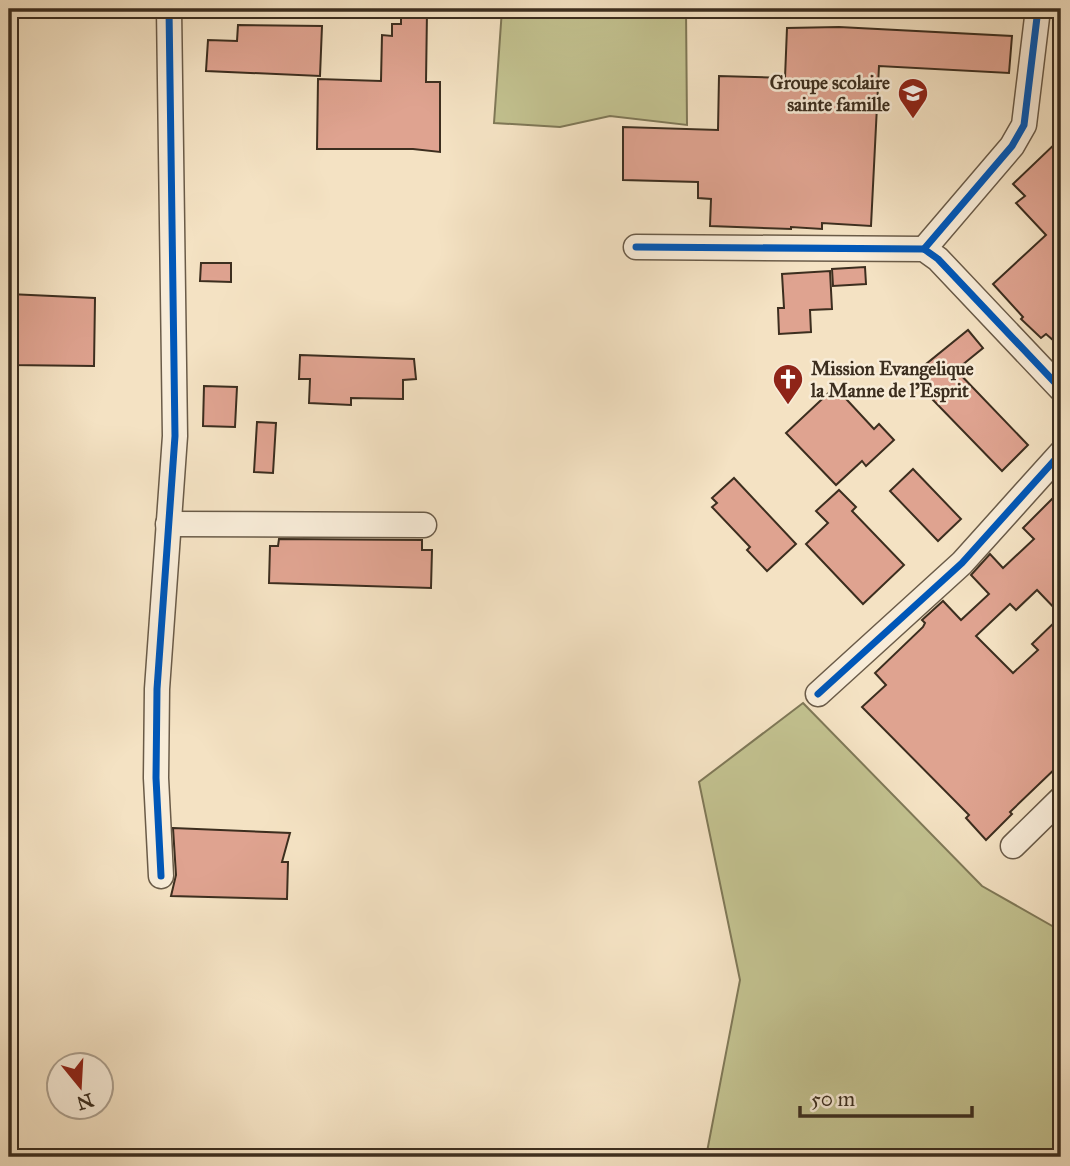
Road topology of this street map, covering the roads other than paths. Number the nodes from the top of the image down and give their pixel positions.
1 (169, 9) edge
2 (1038, 9) edge
3 (636, 247) dead end
4 (924, 249) junction
5 (1061, 389) edge
6 (1061, 453) edge
7 (168, 524) junction
8 (424, 525) dead end
9 (818, 694) dead end
10 (1061, 799) edge
11 (1013, 846) dead end
12 (161, 876) dead end

1 - 7 street
2 - 4 street
3 - 4 street
4 - 5 street
6 - 9 street
7 - 8 street
7 - 12 street
10 - 11 street

